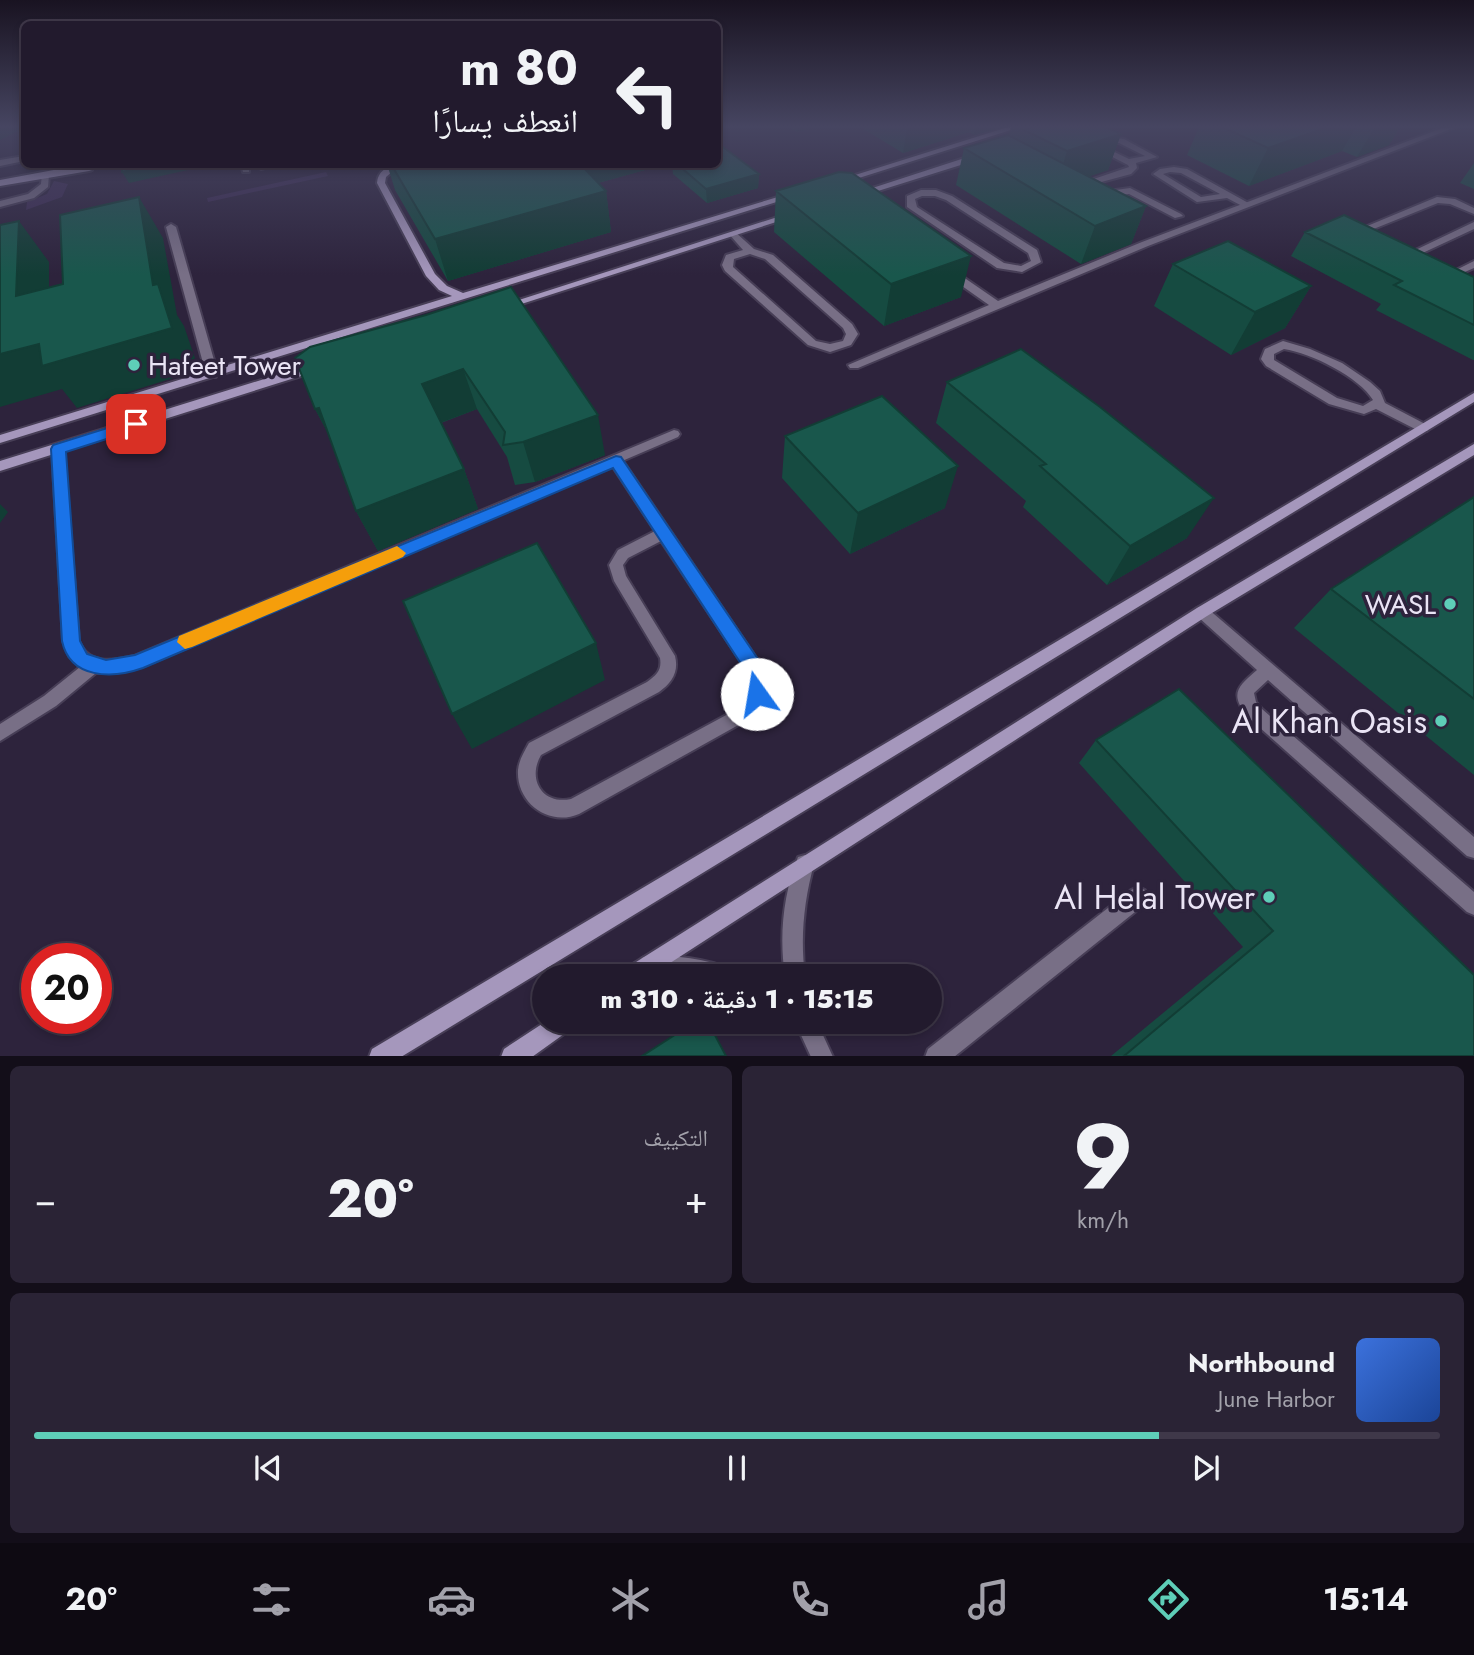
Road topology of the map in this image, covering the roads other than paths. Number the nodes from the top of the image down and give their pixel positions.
1 (38, 176) edge
2 (45, 176) edge
3 (382, 176) edge
4 (856, 176) edge
5 (916, 176) edge
6 (1114, 176) edge
7 (1161, 176) edge
8 (1193, 176) edge
9 (1324, 176) edge
10 (0, 183) edge
11 (831, 184) edge
12 (805, 192) edge
13 (1228, 195) junction
14 (1090, 199) junction
15 (842, 200) edge
16 (0, 204) edge
17 (1100, 204) edge
18 (1247, 205) junction
19 (914, 209) junction
20 (806, 211) edge
21 (1474, 211) edge
22 (901, 212) edge
23 (1178, 216) dead end
24 (1474, 225) edge
25 (171, 227) dead end
26 (734, 234) junction
27 (1134, 237) edge
28 (1381, 242) edge
29 (1145, 243) junction
30 (750, 251) junction
31 (1420, 260) edge
32 (1474, 264) edge
33 (942, 267) edge
34 (1463, 280) edge
35 (462, 297) junction
36 (997, 306) junction
37 (495, 310) edge
38 (323, 365) edge
39 (854, 365) dead end
40 (212, 374) junction
41 (1474, 397) edge
42 (1378, 405) junction
43 (1423, 428) junction
44 (674, 434) dead end
45 (0, 439) edge
46 (58, 449) junction
47 (1474, 449) edge
48 (616, 461) junction
49 (0, 466) edge
50 (664, 533) junction
51 (1202, 612) junction
52 (93, 666) junction
53 (1267, 671) junction
54 (0, 733) edge
55 (1474, 849) edge
56 (805, 864) junction
57 (1138, 897) dead end
58 (1474, 905) edge
59 (652, 964) edge
60 (794, 964) edge
61 (546, 1034) edge
62 (380, 1056) edge
63 (512, 1056) edge
64 (936, 1056) edge

1 - 10 street
2 - 16 street
3 - 35 street
4 - 11 street
5 - 15 street
6 - 14 street
7 - 13 street
8 - 13 street
9 - 18 street
12 - 35 street
13 - 18 street
14 - 17 street
14 - 23 street
18 - 29 street
19 - 19 street
19 - 22 street
20 - 26 street
21 - 28 street
24 - 31 street
25 - 40 street
26 - 30 street
26 - 37 street
27 - 29 street
29 - 36 street
30 - 30 street
32 - 34 street
33 - 36 street
35 - 40 street
36 - 39 street
38 - 46 street
40 - 45 street
41 - 43 street
42 - 42 street
42 - 43 street
43 - 62 street
44 - 48 street
46 - 49 street
46 - 52 street
47 - 51 street
48 - 50 street
48 - 52 street
50 - 50 street
51 - 53 street
51 - 56 street
52 - 54 street
53 - 55 street
53 - 58 street
56 - 59 street
56 - 60 street
57 - 64 street
61 - 63 street

